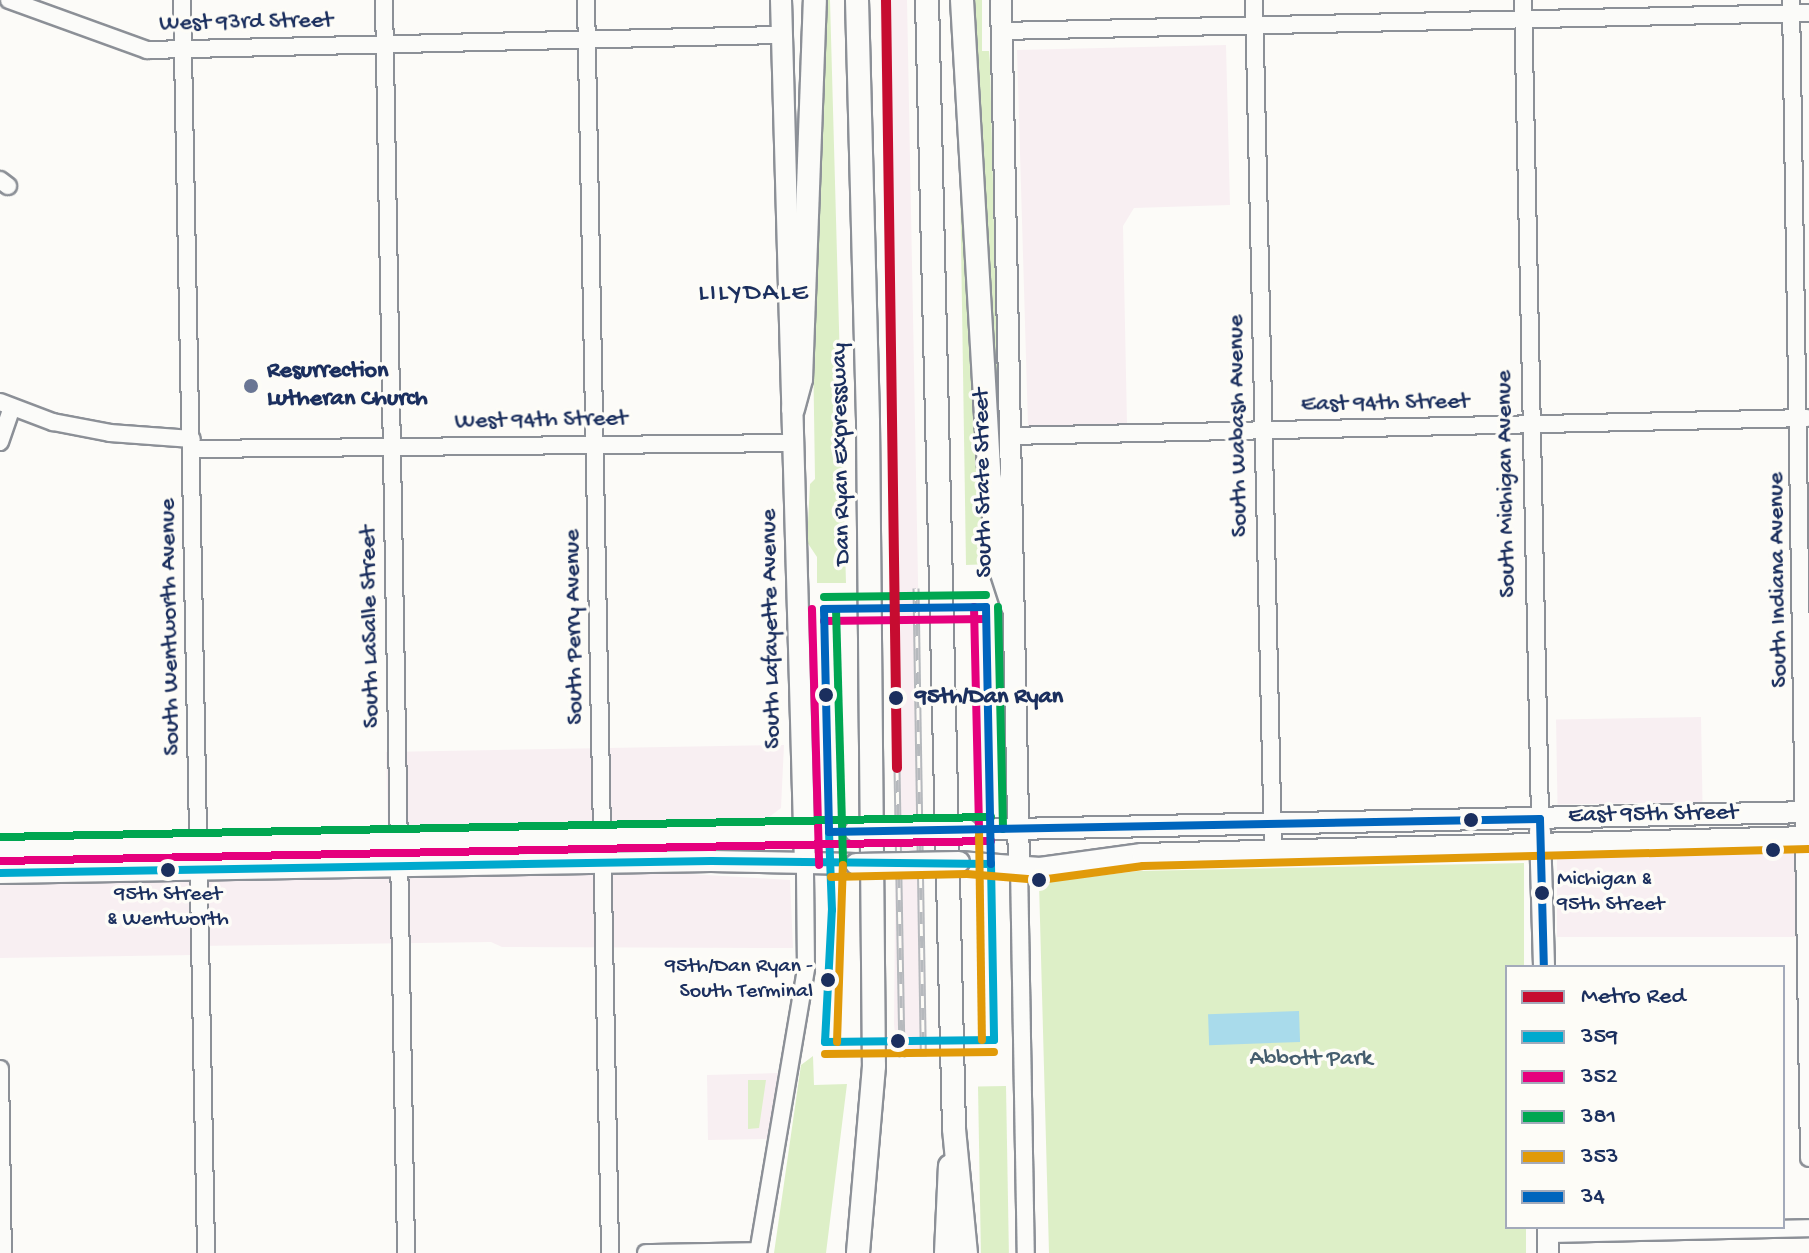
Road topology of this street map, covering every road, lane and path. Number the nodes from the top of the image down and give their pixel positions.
1 (9, 0) edge
2 (182, 0) edge
3 (384, 0) edge
4 (586, 0) edge
5 (781, 0) edge
6 (815, 0) edge
7 (857, 0) edge
8 (927, 0) edge
9 (962, 0) edge
10 (1001, 0) edge
11 (1254, 0) edge
12 (1523, 0) edge
13 (1792, 7) edge
14 (1809, 13) edge
15 (1524, 19) junction
16 (1255, 25) junction
17 (1001, 31) junction
18 (781, 35) junction
19 (587, 39) junction
20 (385, 44) junction
21 (183, 49) junction
22 (6, 405) edge
23 (793, 409) junction
24 (1805, 418) edge
25 (1531, 424) junction
26 (1263, 430) junction
27 (1009, 436) junction
28 (0, 442) edge
29 (794, 443) junction
30 (192, 444) junction
31 (595, 444) junction
32 (392, 447) junction
33 (1013, 607) junction
34 (1807, 812) edge
35 (1540, 819) junction
36 (1273, 826) junction
37 (1019, 829) junction
38 (803, 833) junction
39 (1807, 837) edge
40 (603, 838) junction
41 (399, 842) junction
42 (1541, 844) junction
43 (199, 846) junction
44 (0, 849) edge
45 (1273, 850) junction
46 (603, 862) junction
47 (805, 865) junction
48 (400, 866) junction
49 (1019, 866) junction
50 (200, 870) junction
51 (0, 873) edge
52 (1544, 965) edge
53 (0, 1069) edge
54 (954, 1129) junction
55 (1809, 1158) edge
56 (861, 1194) junction
57 (1809, 1228) edge
58 (1783, 1229) edge
59 (1785, 1229) edge
60 (1548, 1238) edge
61 (758, 1252) edge
62 (3, 1253) edge
63 (206, 1253) edge
64 (406, 1253) edge
65 (610, 1253) edge
66 (646, 1253) edge
67 (846, 1253) edge
68 (858, 1253) edge
69 (946, 1253) edge
70 (966, 1253) edge
71 (1026, 1253) edge

1 - 21 street, West 93rd Street
2 - 21 street, South Wentworth Avenue
3 - 20 street, South LaSalle Street
4 - 19 street, South Perry Avenue
5 - 18 main road, South Lafayette Avenue
6 - 23 highway
7 - 56 highway, Dan Ryan Expressway
8 - 54 highway
9 - 33 highway
10 - 17 main road, South State Street
11 - 16 street, South Wabash Avenue
12 - 15 street, South Michigan Avenue
13 - 14 street
13 - 15 street
13 - 24 street, South Indiana Avenue
15 - 16 street
15 - 25 street, South Michigan Avenue
16 - 17 street
16 - 26 street, South Wabash Avenue
17 - 27 main road, South State Street
18 - 19 street, West 93rd Street
18 - 23 main road, South Lafayette Avenue
19 - 20 street, West 93rd Street
19 - 31 street, South Perry Avenue
20 - 21 street, West 93rd Street
20 - 32 street, South LaSalle Street
21 - 30 street, South Wentworth Avenue
22 - 28 street
22 - 30 street, West 94th Street
23 - 29 main road, South Lafayette Avenue
24 - 25 street, East 94th Street
24 - 34 street, South Indiana Avenue
25 - 26 street, East 94th Street
25 - 35 street, South Michigan Avenue
26 - 27 street, East 94th Street
26 - 36 street, South Wabash Avenue
27 - 33 main road, South State Street
29 - 31 street, West 94th Street
29 - 38 main road, South Lafayette Avenue
30 - 32 street, West 94th Street
30 - 43 street, South Wentworth Avenue
31 - 32 street, West 94th Street
31 - 40 street, South Perry Avenue
32 - 41 street, South LaSalle Street
33 - 37 main road, South State Street
34 - 35 main road, East 95th Street
34 - 39 street, South Indiana Avenue
35 - 36 main road, East 95th Street
35 - 42 main road, South Michigan Avenue
36 - 37 main road, East 95th Street
36 - 45 street, South Wabash Avenue
37 - 38 main road, East 95th Street, bridge
37 - 49 main road, South State Street
38 - 40 main road, East 95th Street
38 - 47 main road, South Lafayette Avenue
39 - 42 main road, East 95th Street
39 - 55 street, South Indiana Avenue
40 - 41 main road, East 95th Street
40 - 46 street, South Perry Avenue
41 - 43 main road, East 95th Street
41 - 48 street, South LaSalle Street
42 - 45 main road, East 95th Street
42 - 52 main road, South Michigan Avenue
43 - 44 main road, East 95th Street
43 - 50 street, South Wentworth Avenue
45 - 49 main road, East 95th Street
46 - 47 main road, East 95th Street
46 - 48 main road, East 95th Street
46 - 65 street, South Perry Avenue
47 - 49 main road, East 95th Street, bridge
47 - 61 street, South Lafayette Avenue
48 - 50 main road, East 95th Street
48 - 64 street, South LaSalle Street
49 - 71 street, South State Street
50 - 51 main road, East 95th Street
50 - 63 street, South Wentworth Avenue
53 - 62 street
54 - 69 highway
54 - 70 highway
56 - 67 highway
56 - 68 highway
57 - 59 street
58 - 60 street
61 - 66 street

